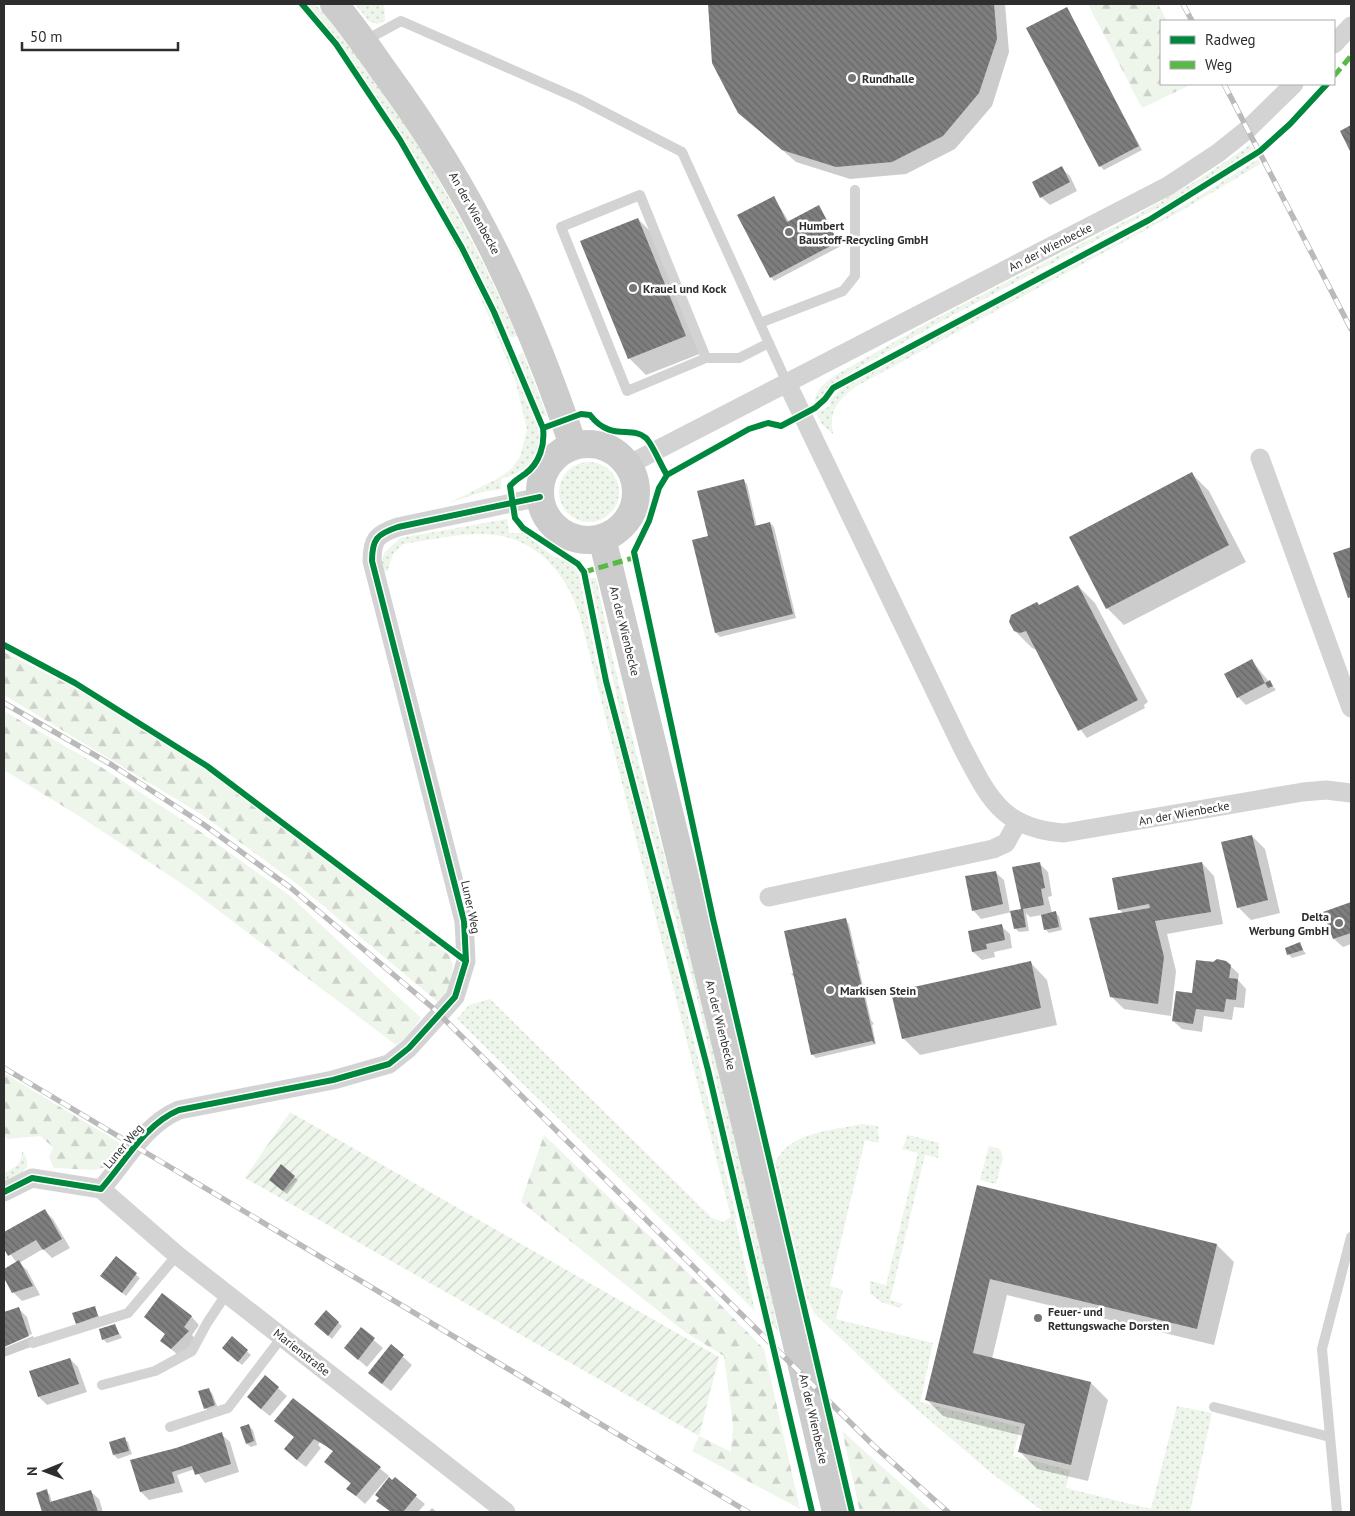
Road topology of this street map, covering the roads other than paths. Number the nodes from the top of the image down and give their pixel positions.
1 (334, 4) edge
2 (1351, 26) edge
3 (363, 41) junction
4 (1335, 43) edge
5 (1293, 85) edge
6 (855, 190) dead end
7 (760, 323) junction
8 (769, 343) junction
9 (706, 358) junction
10 (787, 383) junction
11 (573, 446) junction
12 (1260, 458) dead end
13 (628, 465) junction
14 (540, 498) junction
15 (602, 538) junction
16 (1351, 708) edge
17 (1351, 793) edge
18 (1017, 823) junction
19 (769, 897) dead end
20 (101, 1189) junction
21 (4, 1192) edge
22 (1351, 1237) edge
23 (177, 1255) junction
24 (227, 1294) junction
25 (282, 1337) junction
26 (33, 1343) dead end
27 (102, 1385) dead end
28 (1214, 1407) dead end
29 (170, 1427) dead end
30 (1330, 1437) junction
31 (504, 1512) edge
32 (836, 1512) edge
33 (1337, 1512) edge

1 - 3 street, An der Wienbecke
2 - 4 street
3 - 7 lane
3 - 11 street, An der Wienbecke
5 - 10 street, An der Wienbecke
6 - 7 lane
7 - 8 lane
8 - 9 lane
8 - 10 lane
9 - 9 lane
10 - 13 street, An der Wienbecke
10 - 18 street, An der Wienbecke
11 - 13 street
11 - 14 street
12 - 16 street
13 - 15 street
14 - 15 street
14 - 20 street, Luner Weg
15 - 32 street, An der Wienbecke
17 - 18 street, An der Wienbecke
18 - 19 street
20 - 21 street
20 - 23 street, Marienstraße
22 - 30 lane
23 - 24 street, Marienstraße
23 - 26 lane
24 - 25 street, Marienstraße
24 - 27 lane
25 - 29 lane
25 - 31 street, Marienstraße
28 - 30 lane
30 - 33 lane

